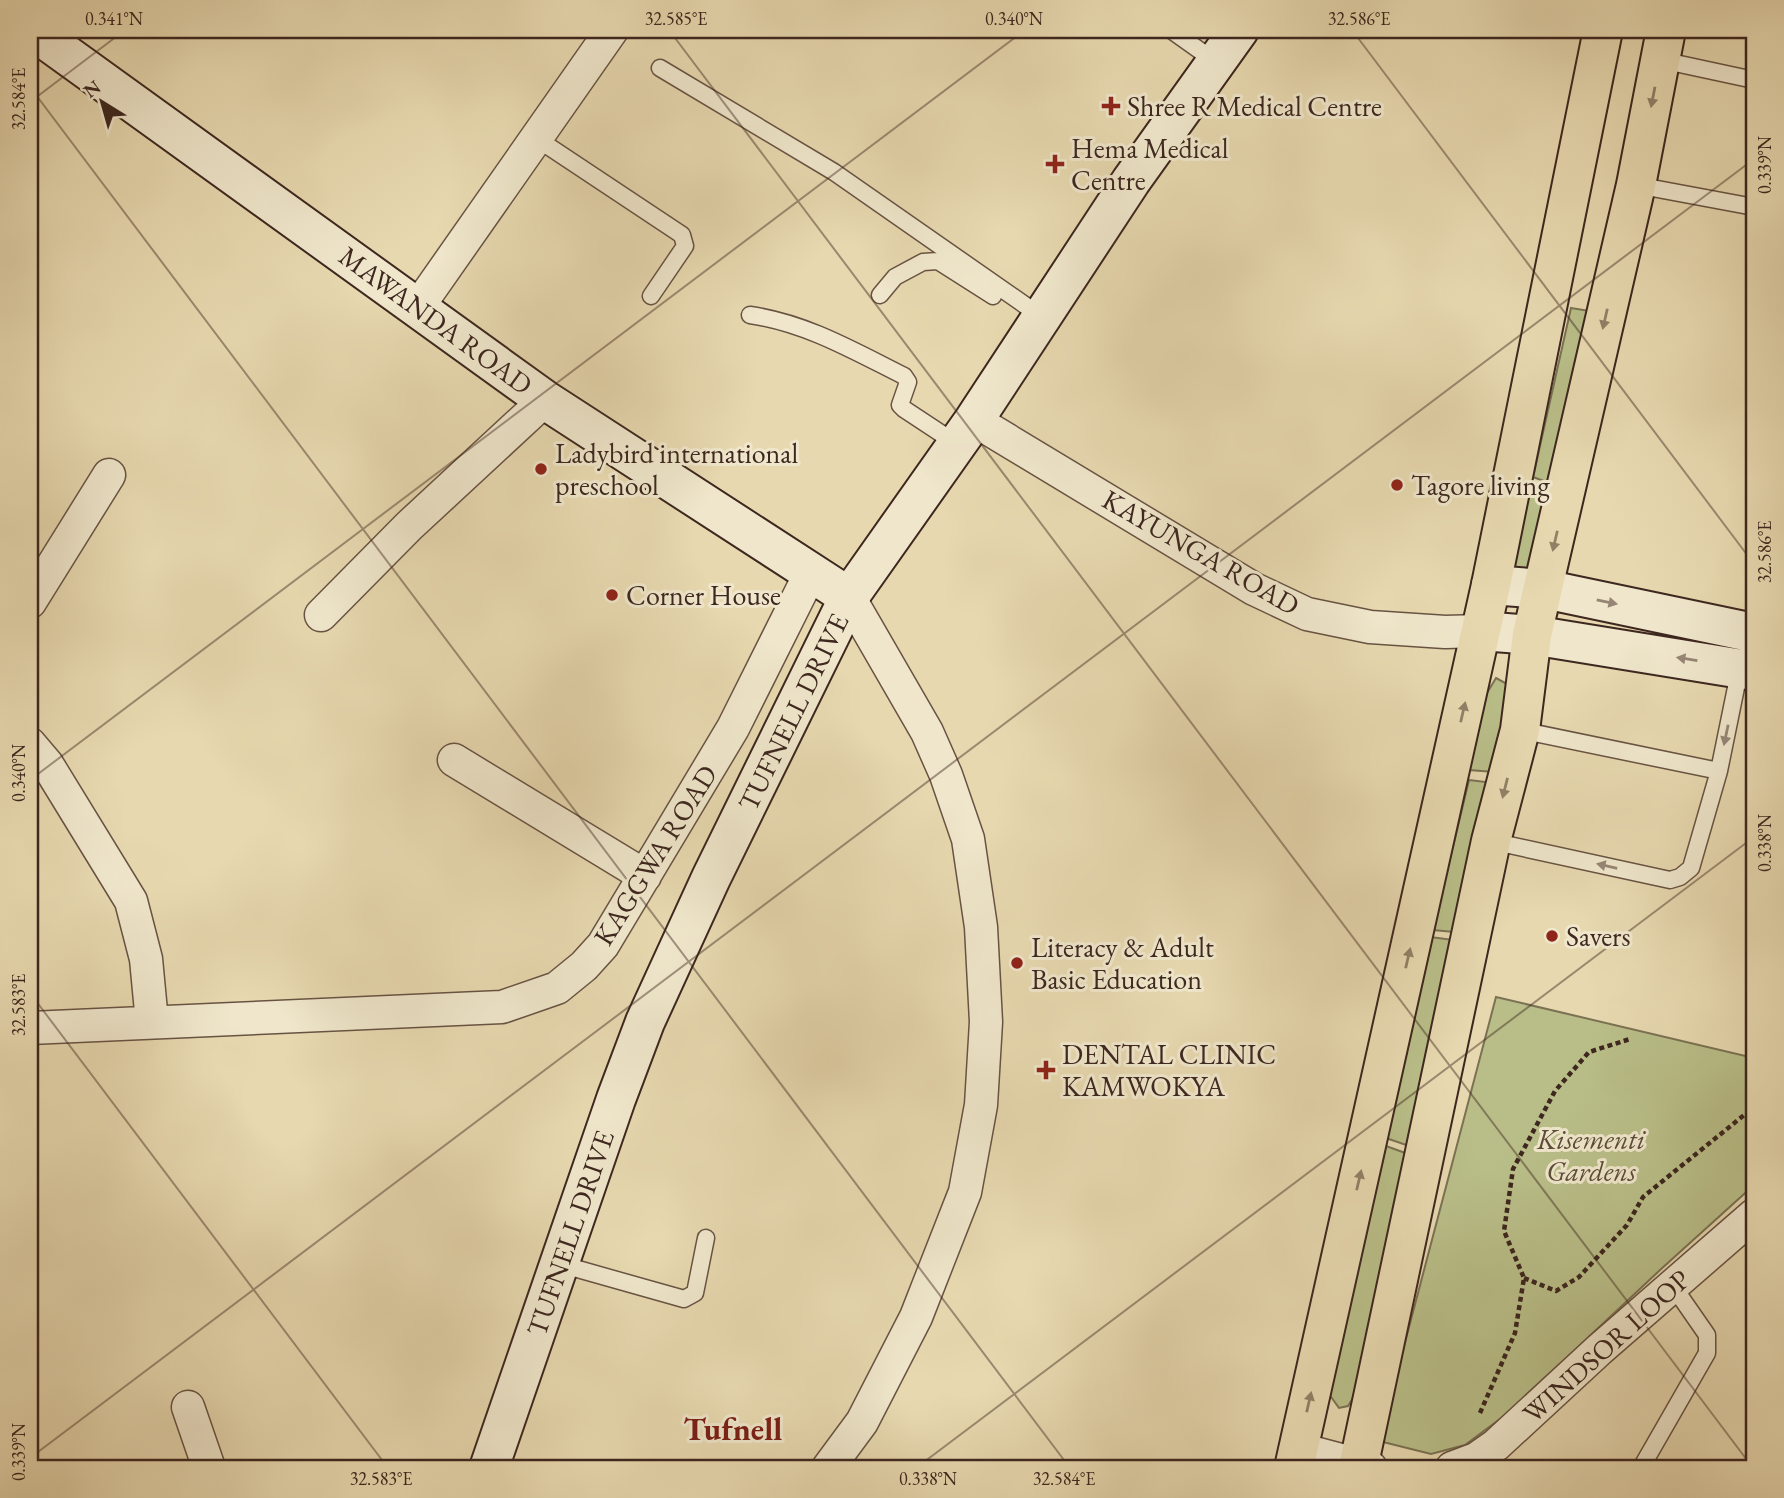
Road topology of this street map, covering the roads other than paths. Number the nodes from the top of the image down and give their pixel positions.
1 (1171, 30) edge
2 (1239, 30) edge
3 (1603, 30) edge
4 (609, 31) edge
5 (44, 33) edge
6 (1663, 45) edge
7 (1216, 62) junction
8 (660, 68) dead end
9 (1754, 80) edge
10 (536, 138) junction
11 (1636, 185) junction
12 (1754, 207) edge
13 (880, 295) dead end
14 (651, 296) dead end
15 (418, 307) junction
16 (750, 315) dead end
17 (1039, 321) junction
18 (545, 400) junction
19 (965, 432) junction
20 (109, 475) dead end
21 (811, 572) junction
22 (1491, 585) junction
23 (1544, 589) junction
24 (849, 597) junction
25 (30, 602) edge
26 (321, 615) dead end
27 (1463, 632) junction
28 (1754, 633) edge
29 (1532, 635) junction
30 (1747, 669) edge
31 (1520, 730) junction
32 (30, 744) edge
33 (454, 760) dead end
34 (1719, 771) junction
35 (1491, 841) junction
36 (645, 876) junction
37 (152, 1021) junction
38 (30, 1028) edge
39 (1754, 1215) edge
40 (706, 1238) dead end
41 (560, 1264) junction
42 (1673, 1286) junction
43 (188, 1407) dead end
44 (1296, 1458) edge
45 (1362, 1467) edge
46 (209, 1468) edge
47 (489, 1468) edge
48 (828, 1468) edge
49 (1452, 1468) edge
50 (1641, 1468) edge

1 - 7 lane
2 - 7 street, TUFNELL DRIVE
3 - 22 main road
4 - 10 street
5 - 15 street, MAWANDA ROAD
6 - 9 lane
6 -> 11 main road
7 - 17 street, TUFNELL DRIVE
8 - 17 lane
10 - 14 lane
10 - 15 street
11 - 12 lane
11 -> 23 main road
13 - 17 lane
15 - 18 street, MAWANDA ROAD
16 - 19 lane
17 - 19 street, TUFNELL DRIVE
18 - 21 street, MAWANDA ROAD
18 - 26 street
19 - 24 street, TUFNELL DRIVE
19 - 27 street, KAYUNGA ROAD
20 - 25 street
21 - 24 street, MAWANDA ROAD
21 - 36 street, KAGGWA ROAD
22 - 23 street
22 - 27 main road
23 -> 28 street
23 - 29 main road
24 - 41 street, TUFNELL DRIVE
24 - 48 street
27 - 29 street
44 -> 27 main road
30 -> 29 street
29 - 31 main road
30 -> 34 lane
31 - 34 lane
31 -> 35 main road
32 - 37 street
33 - 36 street
34 -> 35 lane
35 - 45 main road
36 - 37 street, KAGGWA ROAD
37 - 38 street, KAGGWA ROAD
39 - 42 street, WINDSOR LOOP
40 - 41 lane
41 - 47 street, TUFNELL DRIVE
42 - 49 street, WINDSOR LOOP
42 - 50 lane
43 - 46 street
44 - 45 street

